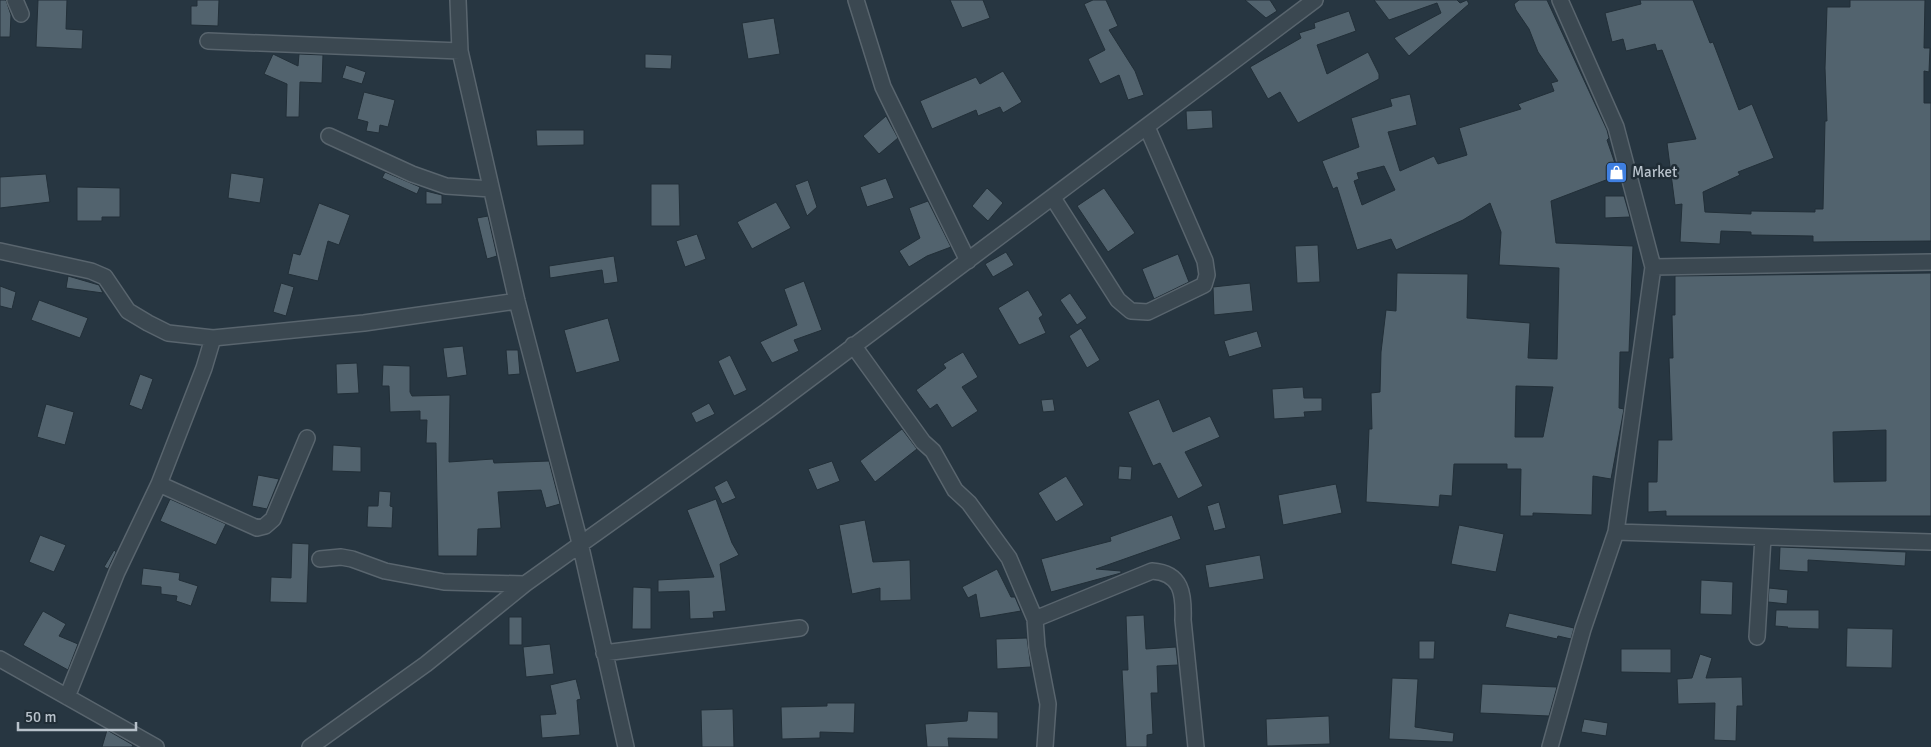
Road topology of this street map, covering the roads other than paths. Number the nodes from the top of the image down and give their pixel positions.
1 (458, 0) edge
2 (856, 0) edge
3 (1315, 0) edge
4 (1560, 0) edge
5 (208, 41) dead end
6 (460, 51) junction
7 (1147, 127) junction
8 (329, 136) dead end
9 (491, 189) junction
10 (1053, 198) junction
11 (0, 251) edge
12 (968, 261) junction
13 (1931, 262) edge
14 (1653, 267) junction
15 (517, 301) junction
16 (213, 338) junction
17 (853, 344) junction
18 (307, 438) dead end
19 (159, 484) junction
20 (1616, 532) junction
21 (1763, 537) junction
22 (1931, 542) edge
23 (580, 543) junction
24 (320, 559) dead end
25 (524, 584) junction
26 (1035, 619) junction
27 (800, 628) dead end
28 (1757, 637) dead end
29 (604, 653) junction
30 (0, 659) edge
31 (67, 697) junction
32 (156, 747) edge
33 (310, 747) edge
34 (626, 747) edge
35 (1045, 747) edge
36 (1196, 747) edge
37 (1550, 747) edge

1 - 6 street
2 - 12 street
3 - 7 street
4 - 14 street
5 - 6 street
6 - 9 street
7 - 10 street
7 - 10 street
8 - 9 street
9 - 15 street
10 - 12 street
11 - 16 street
12 - 17 street
13 - 14 street
14 - 20 street
15 - 16 street
15 - 23 street
16 - 19 street
17 - 23 street
17 - 26 street
18 - 19 street
19 - 31 street
20 - 21 street
20 - 37 street
21 - 22 street
21 - 28 street
23 - 25 street
23 - 29 street
24 - 25 street
25 - 33 street
26 - 35 street
26 - 36 street
27 - 29 street
29 - 34 street
30 - 31 street
31 - 32 street

